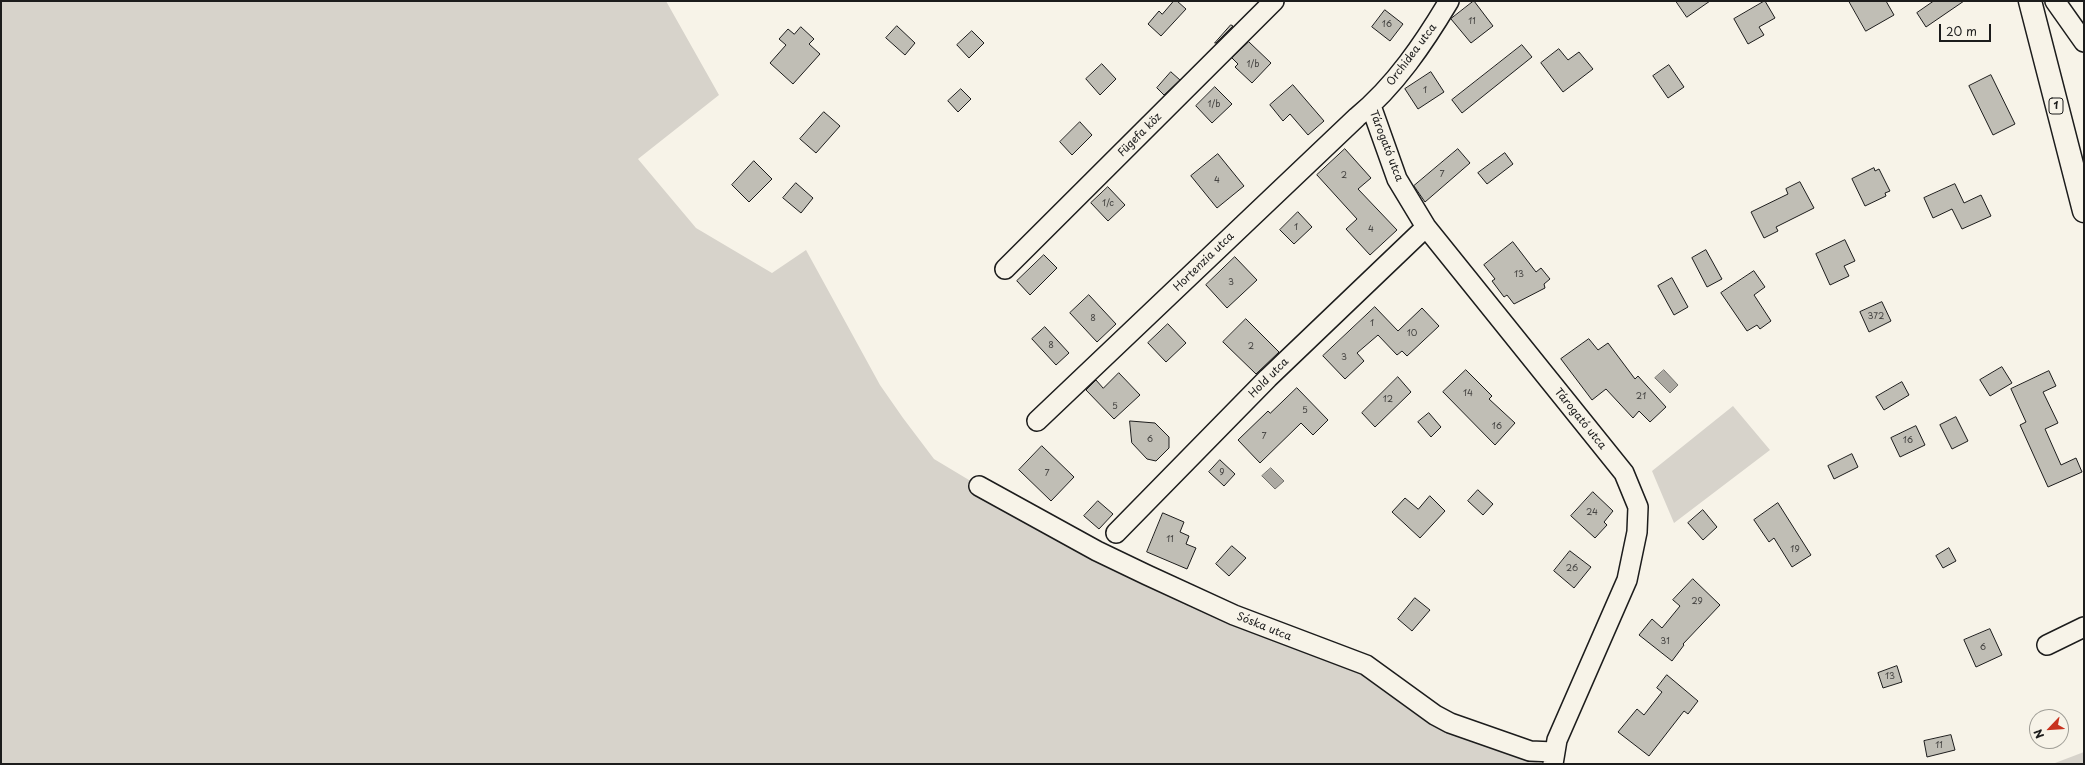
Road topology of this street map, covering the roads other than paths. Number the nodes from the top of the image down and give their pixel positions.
1 (1274, 1) edge
2 (1449, 1) edge
3 (2030, 1) edge
4 (2055, 1) edge
5 (2084, 42) edge
6 (1371, 106) junction
7 (2084, 211) edge
8 (1426, 227) junction
9 (1005, 269) dead end
10 (1037, 420) dead end
11 (979, 486) dead end
12 (1116, 533) dead end
13 (2084, 627) edge
14 (2047, 645) dead end
15 (1553, 758) edge

1 - 9 street, Fügefa köz
2 - 6 street, Orchidea utca
3 - 7 main road, 1
4 - 5 street
6 - 8 street, Tárogató utca
6 - 10 street, Hortenzia utca
8 - 12 street, Hold utca
8 - 15 street, Tárogató utca
11 - 15 street, Sóska utca
13 - 14 street

